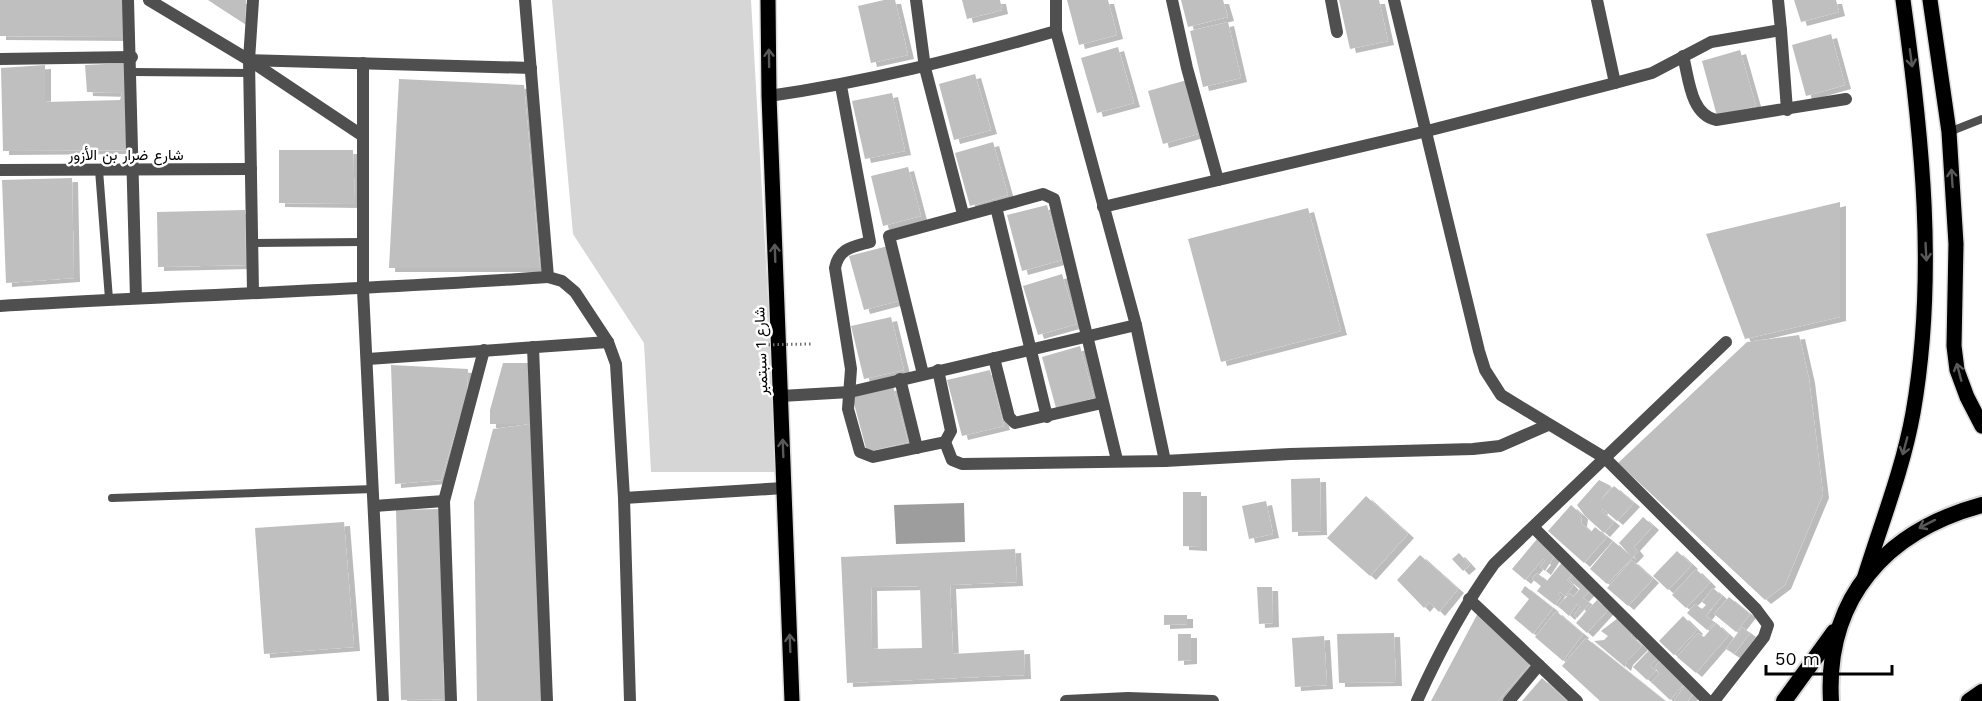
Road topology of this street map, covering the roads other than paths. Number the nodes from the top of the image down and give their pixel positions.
1 (128, 0) edge
2 (149, 0) edge
3 (253, 0) edge
4 (525, 0) edge
5 (768, 0) edge
6 (916, 0) edge
7 (1056, 0) edge
8 (1172, 0) edge
9 (1331, 0) edge
10 (1394, 0) edge
11 (1597, 0) edge
12 (1778, 0) edge
13 (1903, 0) edge
14 (1930, 0) edge
15 (1781, 30) junction
16 (1056, 31) junction
17 (1337, 32) dead end
18 (1683, 56) junction
19 (132, 57) junction
20 (0, 59) edge
21 (363, 63) junction
22 (249, 66) junction
23 (531, 68) junction
24 (925, 68) junction
25 (132, 72) junction
26 (1615, 83) junction
27 (841, 86) junction
28 (769, 96) junction
29 (1846, 99) dead end
30 (1787, 110) junction
31 (1982, 119) edge
32 (1427, 131) junction
33 (1949, 132) junction
34 (363, 136) junction
35 (251, 169) junction
36 (0, 170) edge
37 (99, 170) junction
38 (133, 170) junction
39 (1218, 180) junction
40 (996, 207) junction
41 (1103, 207) junction
42 (963, 214) junction
43 (890, 236) junction
44 (363, 242) junction
45 (870, 242) junction
46 (253, 243) junction
47 (548, 277) junction
48 (363, 290) junction
49 (253, 292) junction
50 (136, 298) junction
51 (109, 299) junction
52 (0, 306) edge
53 (1136, 325) junction
54 (1086, 335) junction
55 (608, 342) junction
56 (1726, 342) dead end
57 (533, 347) junction
58 (1030, 349) junction
59 (484, 350) junction
60 (994, 358) junction
61 (368, 359) junction
62 (938, 370) junction
63 (923, 374) junction
64 (900, 380) junction
65 (850, 392) junction
66 (781, 396) junction
67 (1102, 403) junction
68 (1047, 417) junction
69 (1548, 425) junction
70 (1982, 426) edge
71 (945, 442) junction
72 (917, 448) junction
73 (1605, 458) junction
74 (1118, 460) junction
75 (1165, 461) junction
76 (784, 488) junction
77 (374, 489) junction
78 (112, 498) dead end
79 (624, 498) junction
80 (444, 501) junction
81 (1982, 505) edge
82 (375, 506) junction
83 (1533, 527) junction
84 (1863, 580) junction
85 (1469, 599) junction
86 (1843, 618) junction
87 (1539, 665) junction
88 (1982, 693) edge
89 (383, 701) edge
90 (451, 701) edge
91 (547, 701) edge
92 (630, 701) edge
93 (792, 701) edge
94 (1066, 701) edge
95 (1213, 701) edge
96 (1417, 701) edge
97 (1509, 701) edge
98 (1577, 701) edge
99 (1708, 701) edge
100 (1714, 701) edge
101 (1784, 701) edge
102 (1831, 701) edge
103 (1969, 701) edge

1 - 19 street
2 - 22 street
3 - 22 street
4 - 23 street
28 -> 5 main road, شارع 1 سبتمبر
6 - 24 street
7 - 16 street
8 - 39 street
9 - 17 street
10 - 32 street
11 - 26 street
12 - 15 street
13 -> 84 main road
14 - 33 main road
15 - 18 street
15 - 30 street
16 - 24 street
16 - 41 street
18 - 26 street
18 - 30 street
19 - 20 street
19 - 25 street
21 - 22 street
21 - 23 street
21 - 34 street
22 - 25 lane
22 - 34 street
22 - 35 street
23 - 47 street
24 - 27 street
24 - 42 street
25 - 38 street
26 - 32 street
27 - 28 street
27 - 45 street
66 -> 28 main road, شارع 1 سبتمبر
29 - 30 street
31 - 33 lane
32 - 39 street
32 - 69 street
70 -> 33 main road
34 - 44 street
35 - 38 street, شارع ضرار بن الأزور
35 - 46 street
36 - 37 street, شارع ضرار بن الأزور
37 - 38 street, شارع ضرار بن الأزور
37 - 51 lane
38 - 50 street
39 - 41 street
40 - 42 street
40 - 54 street
40 - 58 street
41 - 53 street
42 - 43 street
43 - 45 street
43 - 63 street
44 - 46 lane
44 - 48 street
45 - 65 street
46 - 49 street
47 - 48 street
47 - 55 street
48 - 49 street
48 - 61 street
49 - 50 street
50 - 51 street
51 - 52 street
53 - 54 street
53 - 75 street
54 - 58 street
54 - 67 street
55 - 57 street
55 - 79 street
56 - 73 street
57 - 59 street
57 - 91 street
58 - 60 street
58 - 68 street
59 - 61 street
59 - 80 street
60 - 62 street
60 - 68 street
61 - 77 street
62 - 63 street
62 - 71 street
63 - 64 street
64 - 65 street
64 - 72 street
65 - 66 street
65 - 72 street
76 -> 66 main road, شارع 1 سبتمبر
67 - 68 street
67 - 74 street
69 - 73 street
69 - 75 street
71 - 72 street
71 - 74 street
73 - 83 street
73 - 100 street
74 - 75 street
76 - 79 street
93 -> 76 main road, شارع 1 سبتمبر
77 - 78 lane
77 - 82 street
79 - 92 street
80 - 82 street
80 - 90 street
81 -> 84 highway
82 - 89 street
83 - 85 street
83 - 99 street
84 - 86 highway
85 - 87 street
85 - 96 street
86 - 101 highway
86 - 102 highway
87 - 97 street
87 - 98 street
88 - 103 highway
94 - 95 street

